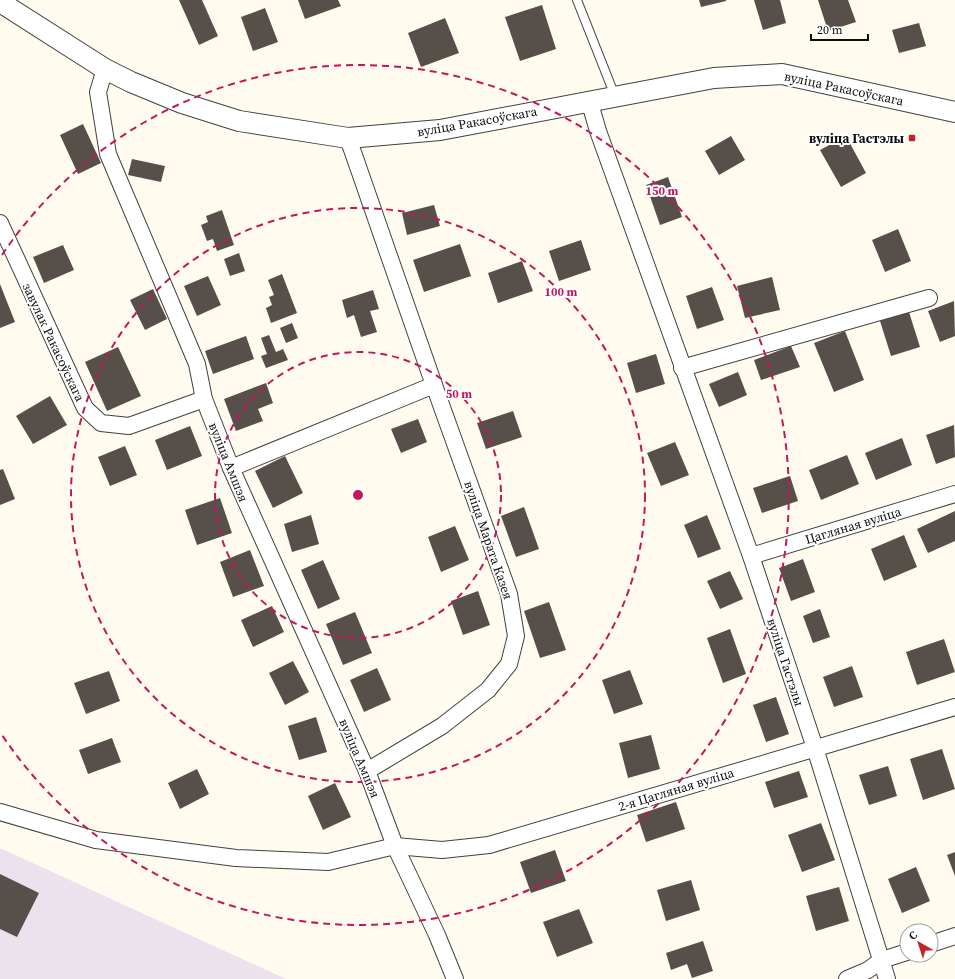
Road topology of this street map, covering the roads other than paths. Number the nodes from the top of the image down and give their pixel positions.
1 (577, 0) edge
2 (0, 2) edge
3 (104, 69) junction
4 (615, 96) junction
5 (590, 100) junction
6 (955, 112) edge
7 (348, 138) junction
8 (0, 223) edge
9 (929, 298) dead end
10 (682, 368) junction
11 (434, 385) junction
12 (204, 399) junction
13 (231, 468) junction
14 (955, 494) edge
15 (750, 556) junction
16 (955, 707) edge
17 (815, 748) junction
18 (366, 771) junction
19 (0, 812) edge
20 (394, 846) junction
21 (955, 936) edge
22 (939, 941) edge
23 (899, 955) edge
24 (882, 960) junction
25 (455, 979) edge
26 (847, 979) edge
27 (888, 979) edge

1 - 4 lane
2 - 3 street, вуліца Ракасоўскага
3 - 7 street, вуліца Ракасоўскага
3 - 12 street, вуліца Амшэя
4 - 5 street, вуліца Ракасоўскага
4 - 6 street, вуліца Ракасоўскага
5 - 7 street, вуліца Ракасоўскага
5 - 10 street, вуліца Гастэлы
7 - 11 street, вуліца Марата Казея
8 - 12 street, завулак Ракасоўскага
9 - 10 street
10 - 15 street, вуліца Гастэлы
11 - 13 street
11 - 18 street, вуліца Марата Казея
12 - 13 street, вуліца Амшэя
13 - 18 street, вуліца Амшэя
14 - 15 street, Цагляная вуліца
15 - 17 street, вуліца Гастэлы
16 - 17 street, 2-я Цагляная вуліца
17 - 20 street, 2-я Цагляная вуліца
17 - 24 street, вуліца Гастэлы
18 - 20 street, вуліца Амшэя
19 - 20 street, 2-я Цагляная вуліца
20 - 25 street, вуліца Амшэя
21 - 22 street
23 - 24 street
24 - 26 street
24 - 27 street, вуліца Гастэлы

